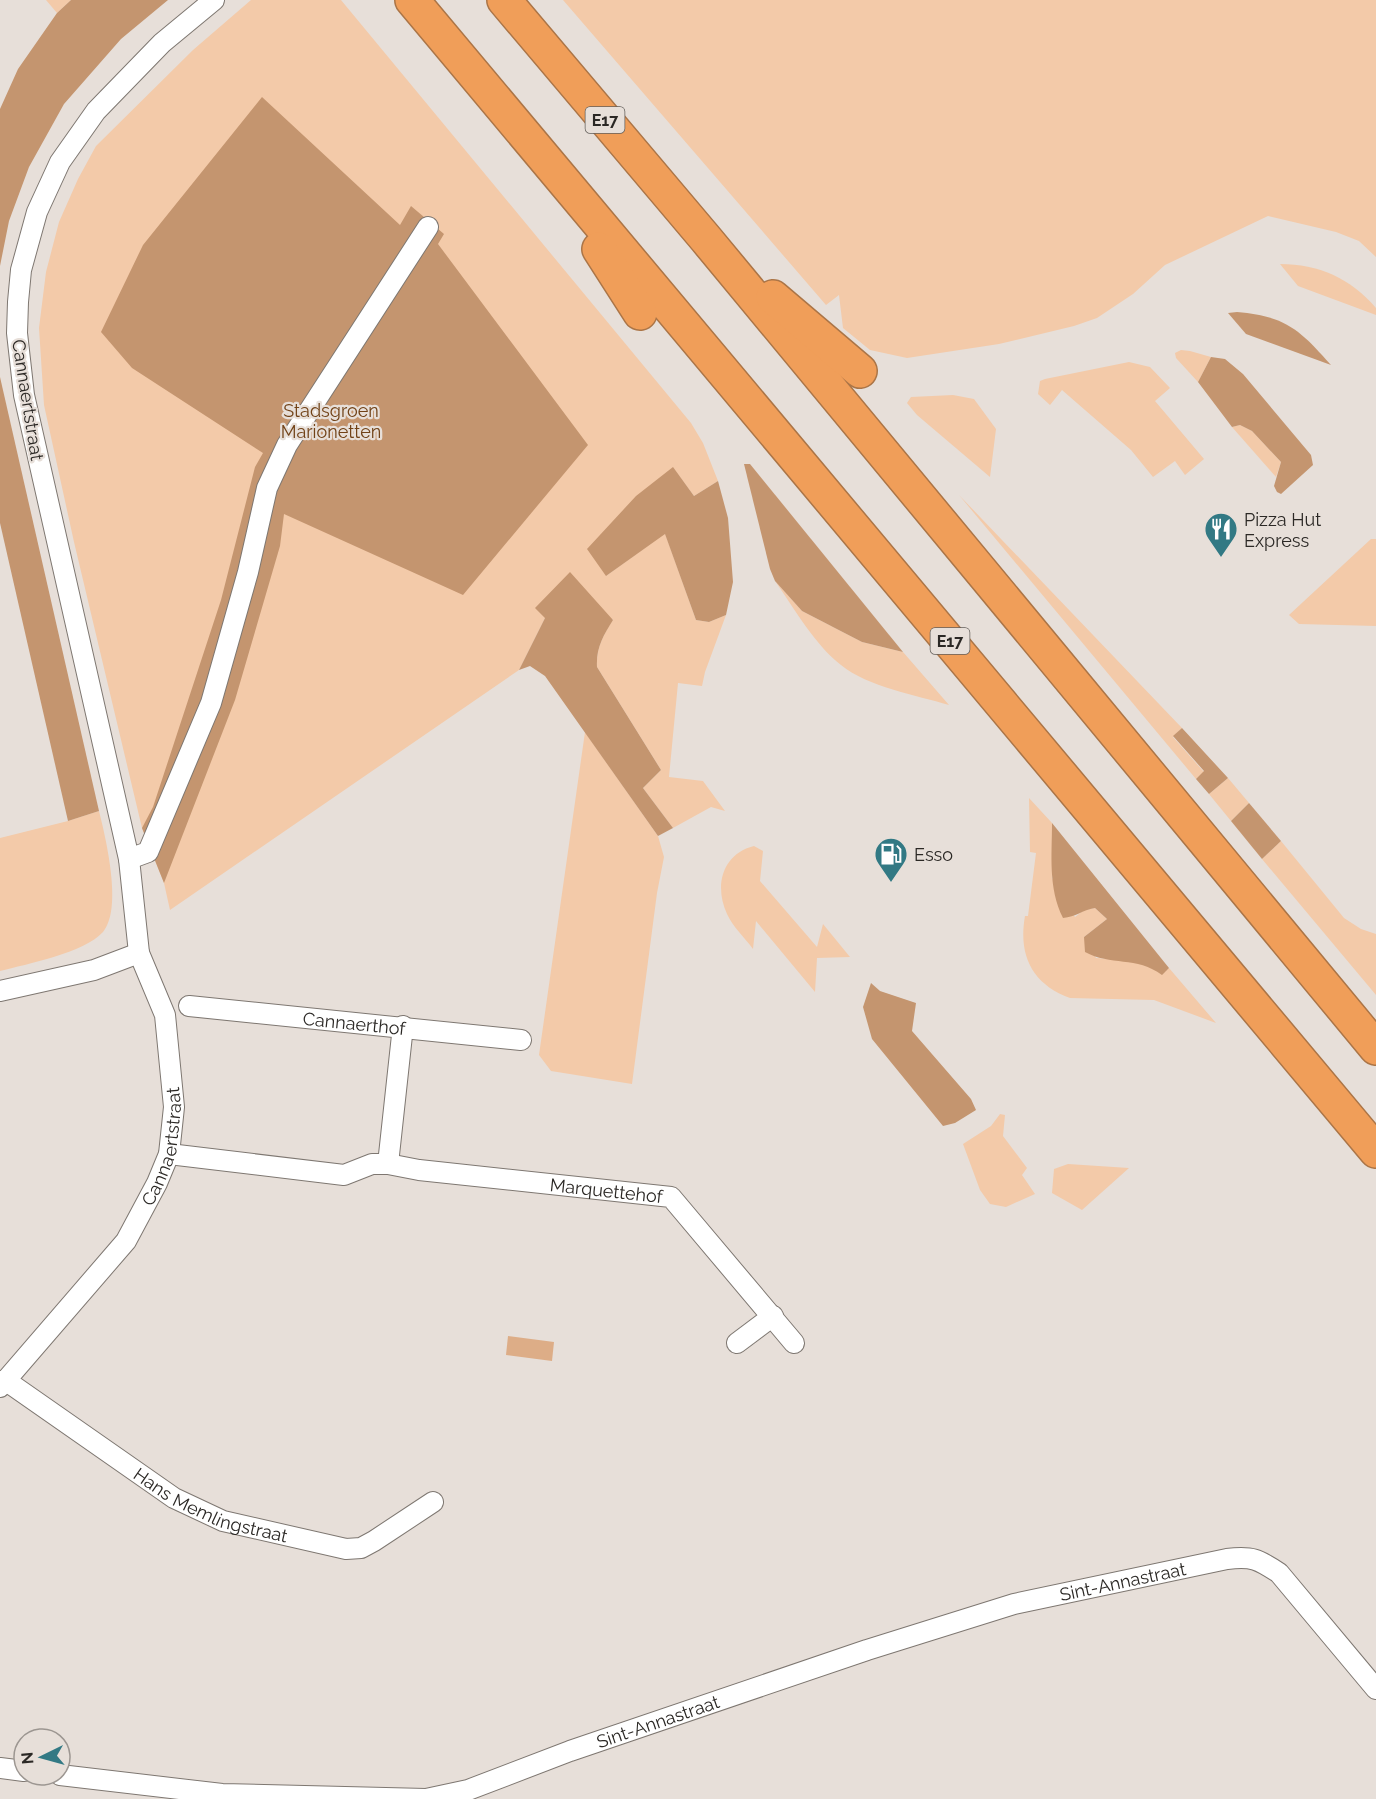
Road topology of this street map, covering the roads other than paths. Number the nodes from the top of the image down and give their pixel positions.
1 (214, 0) edge
2 (412, 0) edge
3 (504, 0) edge
4 (524, 131) junction
5 (428, 226) dead end
6 (706, 239) junction
7 (640, 313) dead end
8 (860, 370) dead end
9 (129, 859) junction
10 (139, 953) junction
11 (0, 991) edge
12 (189, 1006) dead end
13 (403, 1026) junction
14 (521, 1040) dead end
15 (1376, 1048) edge
16 (1376, 1151) edge
17 (170, 1154) junction
18 (388, 1164) junction
19 (773, 1316) junction
20 (794, 1343) dead end
21 (737, 1344) dead end
22 (3, 1383) edge
23 (433, 1502) dead end
24 (1376, 1689) edge
25 (72, 1776) edge

1 - 9 street, Cannaertstraat
2 - 4 highway, E17
3 - 6 highway, E17
4 - 7 highway
4 - 16 highway, E17
5 - 9 street
6 - 8 highway
6 - 15 highway, E17
9 - 10 street, Cannaertstraat
10 - 11 street
10 - 17 street, Cannaertstraat
12 - 13 street, Cannaerthof
13 - 14 street, Cannaerthof
13 - 18 street
17 - 18 street, Marquettehof
17 - 22 street, Cannaertstraat
18 - 19 street, Marquettehof
19 - 20 street, Marquettehof
19 - 21 street
22 - 23 street, Hans Memlingstraat
24 - 25 street, Sint-Annastraat

